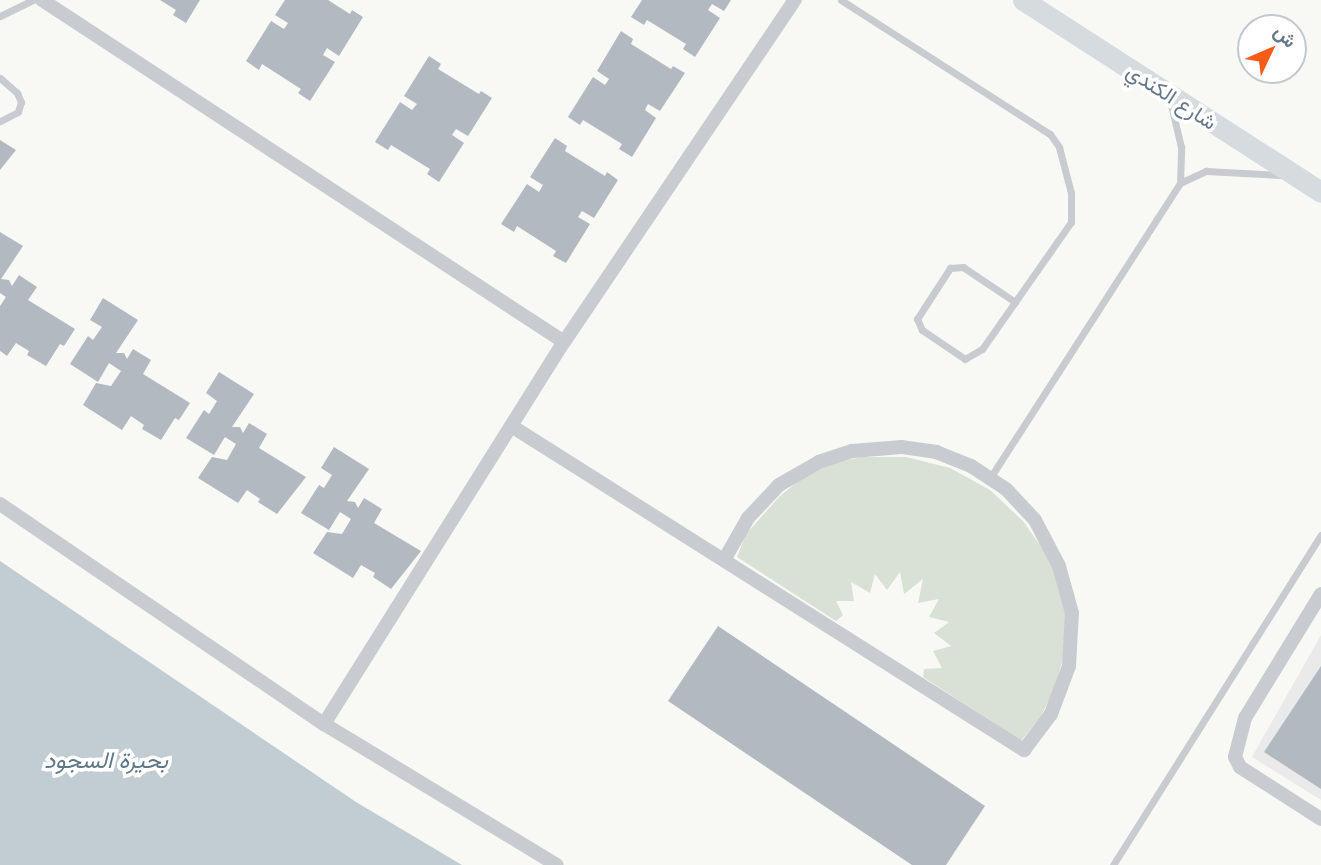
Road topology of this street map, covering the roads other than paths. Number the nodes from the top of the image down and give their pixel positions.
1 (795, 0) edge
2 (841, 0) edge
3 (1023, 0) edge
4 (43, 1) edge
5 (0, 16) edge
6 (0, 78) edge
7 (1168, 93) junction
8 (0, 121) edge
9 (1298, 177) junction
10 (1180, 183) junction
11 (1321, 192) edge
12 (1015, 302) junction
13 (564, 342) junction
14 (513, 427) junction
15 (990, 478) junction
16 (0, 504) edge
17 (1321, 535) edge
18 (724, 560) junction
19 (1321, 594) edge
20 (324, 724) junction
21 (1321, 819) edge
22 (556, 865) edge
23 (1113, 865) edge

1 - 13 street
2 - 12 lane
3 - 7 street, شارع الكندي
4 - 5 lane
4 - 13 street
6 - 8 lane
7 - 9 street, شارع الكندي
7 - 10 lane
9 - 10 lane
9 - 11 street, شارع الكندي
10 - 15 lane
12 - 12 lane
13 - 14 street
14 - 18 street
14 - 20 street
15 - 18 street
15 - 18 street
16 - 20 street
17 - 23 lane
19 - 21 street
20 - 22 street

